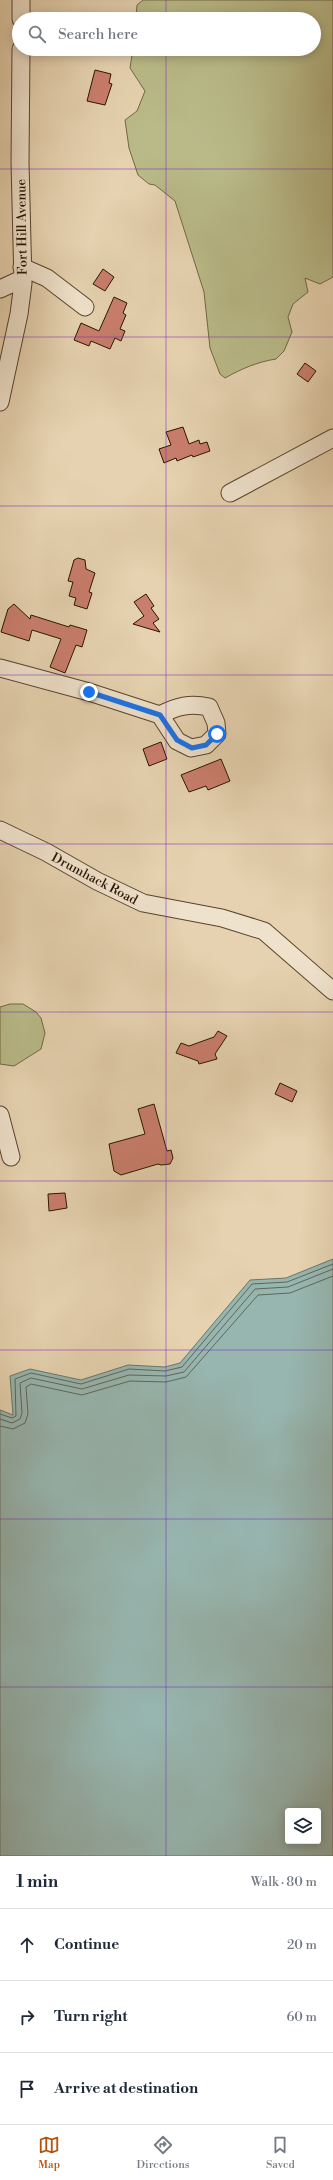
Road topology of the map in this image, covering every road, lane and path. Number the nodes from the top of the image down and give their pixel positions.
1 (21, 0) edge
2 (21, 12) edge
3 (21, 56) edge
4 (22, 273) junction
5 (0, 289) edge
6 (85, 306) dead end
7 (0, 402) edge
8 (333, 438) edge
9 (230, 493) dead end
10 (0, 668) edge
11 (160, 715) dead end
12 (0, 830) edge
13 (333, 991) edge
14 (0, 1115) edge
15 (12, 1157) dead end

1 - 2 street
3 - 4 street, Fort Hill Avenue
4 - 5 street
4 - 6 street
4 - 7 street, Fort Hill Avenue
8 - 9 street
10 - 11 street
12 - 13 street, Drumhack Road
14 - 15 street

